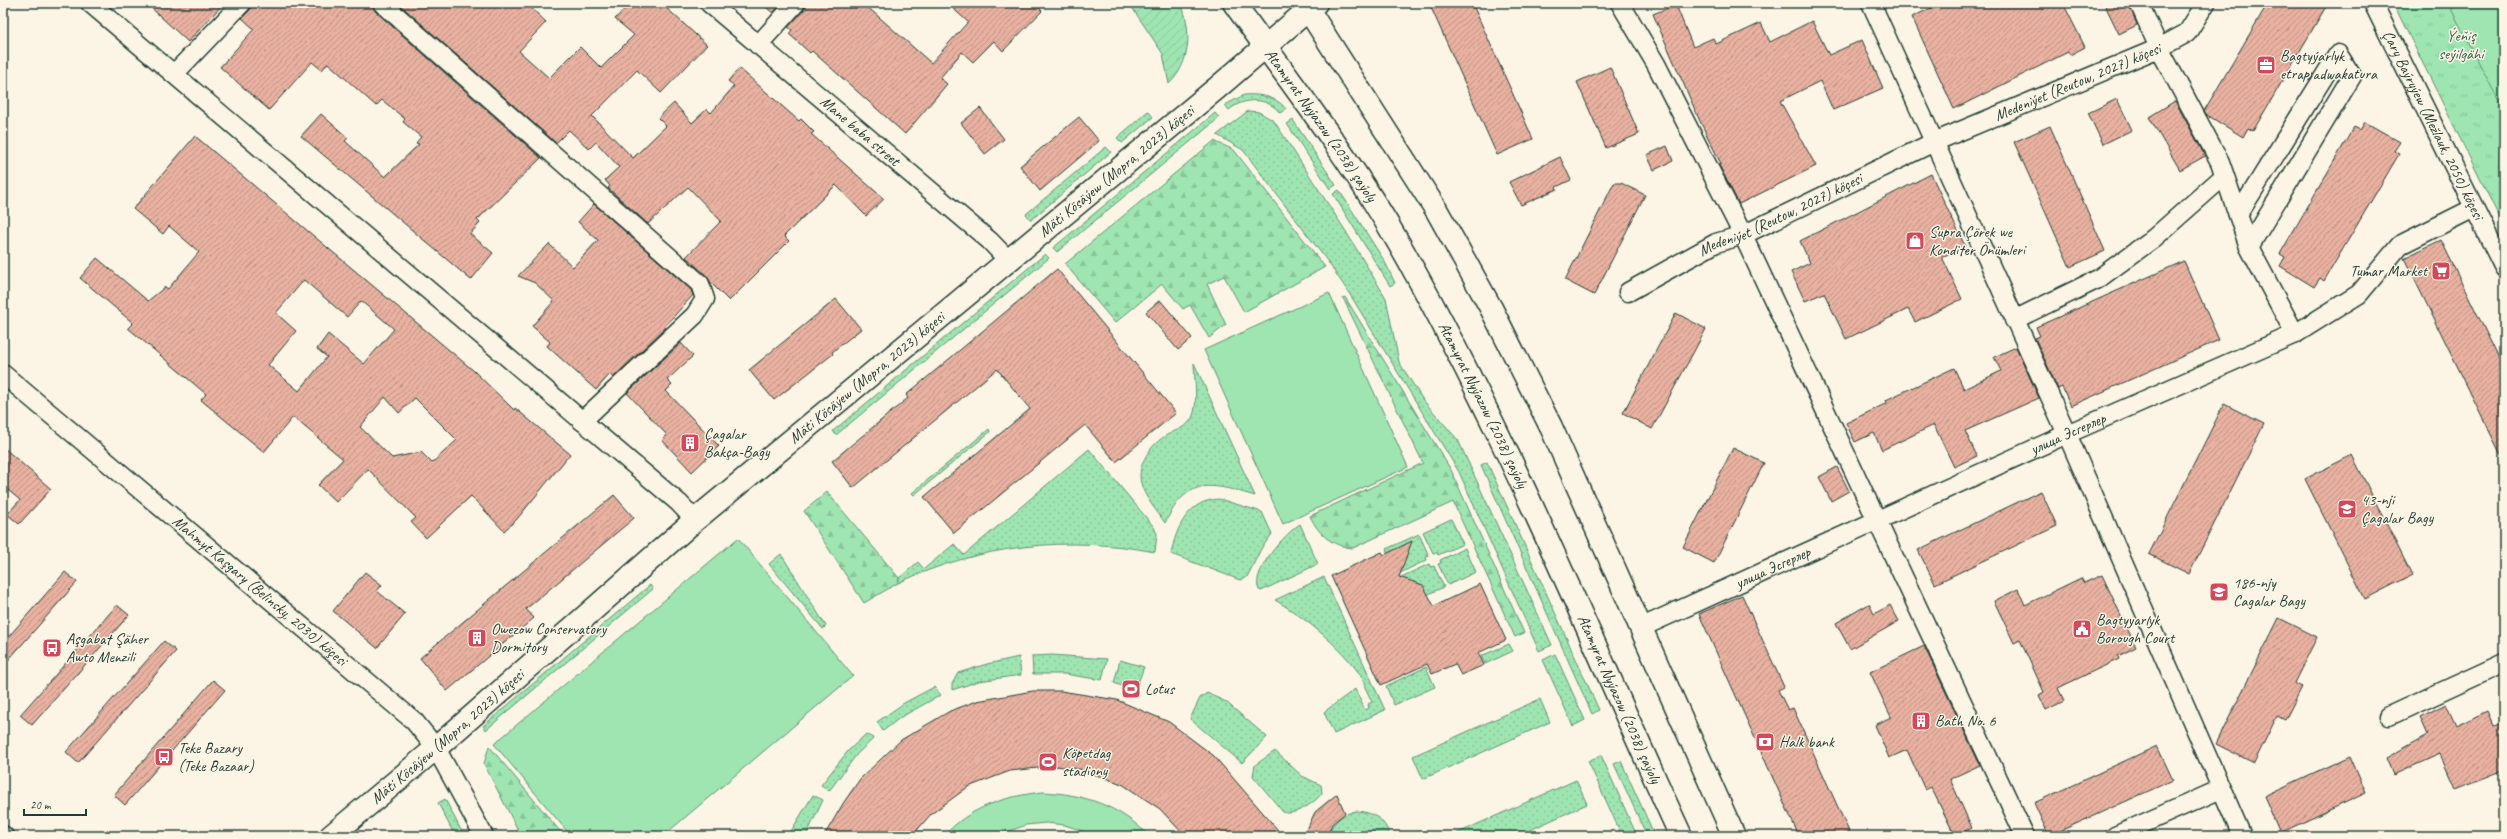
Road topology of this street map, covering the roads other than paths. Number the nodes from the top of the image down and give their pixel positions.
1 (90, 3) edge
2 (242, 3) edge
3 (382, 3) edge
4 (709, 3) edge
5 (796, 3) edge
6 (1234, 3) edge
7 (1620, 3) edge
8 (1870, 3) edge
9 (2138, 3) edge
10 (2206, 3) edge
11 (2373, 3) edge
12 (1310, 5) edge
13 (758, 45) junction
14 (1264, 46) junction
15 (2159, 48) junction
16 (174, 74) junction
17 (1934, 142) junction
18 (2224, 176) junction
19 (2474, 208) junction
20 (2238, 215) junction
21 (1743, 235) junction
22 (2249, 247) junction
23 (1009, 262) junction
24 (2504, 268) edge
25 (1628, 292) dead end
26 (2014, 320) junction
27 (2295, 334) junction
28 (3, 374) edge
29 (582, 421) junction
30 (2067, 434) junction
31 (695, 520) junction
32 (1876, 520) junction
33 (1640, 628) junction
34 (2504, 662) edge
35 (2390, 716) dead end
36 (436, 748) junction
37 (2221, 789) junction
38 (331, 836) edge
39 (484, 836) edge
40 (1680, 836) edge
41 (1734, 836) edge
42 (2025, 836) edge
43 (2115, 836) edge
44 (2242, 836) edge

1 - 16 street
2 - 16 street
3 - 29 street
4 - 13 street, Mane baba street
5 - 13 street
6 - 14 main road, Atamyrat Nyýazow (2038) şaýoly
7 - 21 street
8 - 17 street
9 - 15 street
10 - 15 street, Medeniýet (Reutow, 2027) köçesi
11 - 19 street, Çary Baýryýew (Mežlauk, 2050) köçesi
12 - 14 main road, Mäti Kösäýew (Mopra, 2023) köçesi
12 - 33 main road
13 - 23 street, Mane baba street
14 - 23 main road, Mäti Kösäýew (Mopra, 2023) köçesi
14 - 40 main road, Atamyrat Nyýazow (2038) şaýoly
15 - 17 street, Medeniýet (Reutow, 2027) köçesi
15 - 18 street
16 - 29 street
17 - 21 street, Medeniýet (Reutow, 2027) köçesi
17 - 26 street
18 - 20 street
18 - 26 street
19 - 24 street, Çary Baýryýew (Mežlauk, 2050) köçesi
19 - 27 street, улица Эсгерлер
20 - 22 street
20 - 22 street
21 - 25 street, Medeniýet (Reutow, 2027) köçesi
21 - 32 street
22 - 27 street
23 - 31 main road, Mäti Kösäýew (Mopra, 2023) köçesi
26 - 30 street
27 - 30 street, улица Эсгерлер
28 - 36 street, Mahmyt Kaşgary (Belinsky, 2030) köçesi
29 - 31 street
30 - 32 street, улица Эсгерлер
30 - 37 street
31 - 36 main road, Mäti Kösäýew (Mopra, 2023) köçesi
32 - 33 street, улица Эсгерлер
32 - 42 street
33 - 41 main road
34 - 35 street
36 - 38 main road, Mäti Kösäýew (Mopra, 2023) köçesi
36 - 39 street, Mahmyt Kaşgary (Belinsky, 2030) köçesi
37 - 43 street
37 - 44 street

